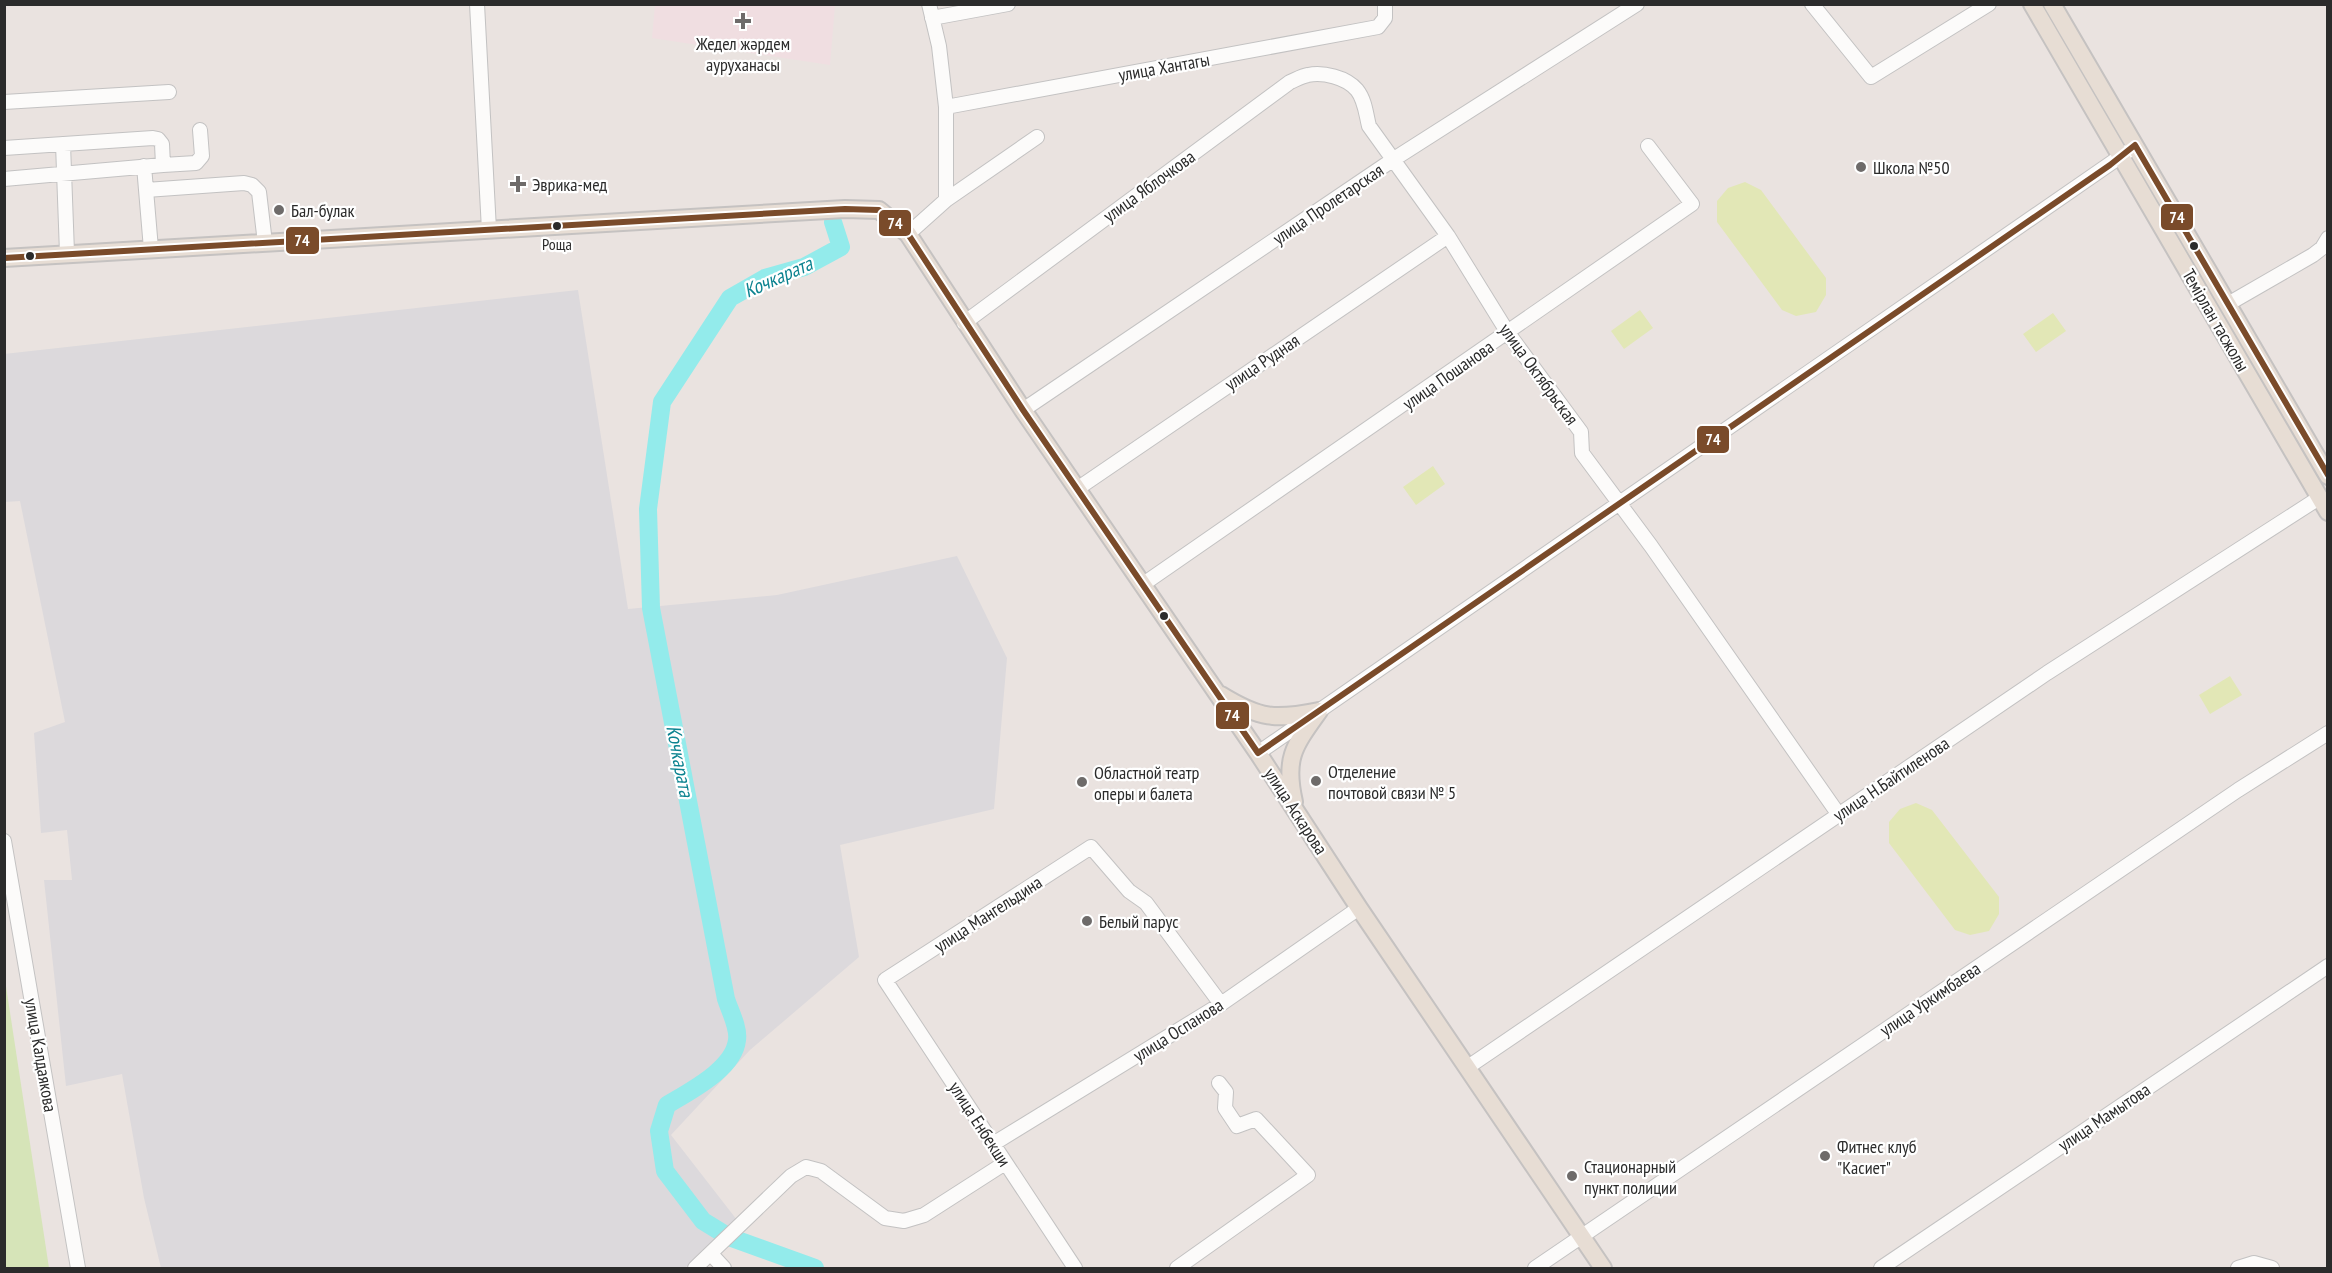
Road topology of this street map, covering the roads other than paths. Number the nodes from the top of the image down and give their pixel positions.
1 (477, 4) edge
2 (1008, 4) edge
3 (1385, 4) edge
4 (1637, 4) edge
5 (1812, 4) edge
6 (1989, 4) edge
7 (2032, 4) edge
8 (2052, 4) edge
9 (930, 11) edge
10 (1343, 80) joint
11 (169, 92) dead end
12 (4, 102) edge
13 (946, 107) junction
14 (200, 130) dead end
15 (1037, 137) dead end
16 (63, 144) junction
17 (2135, 145) junction
18 (1648, 147) dead end
19 (4, 148) edge
20 (2121, 157) junction
21 (1394, 159) junction
22 (163, 165) junction
23 (144, 166) junction
24 (64, 174) junction
25 (4, 178) edge
26 (146, 190) junction
27 (946, 200) junction
28 (489, 231) junction
29 (908, 234) junction
30 (1448, 236) junction
31 (2328, 238) edge
32 (265, 243) junction
33 (152, 249) junction
34 (67, 254) junction
35 (4, 258) edge
36 (2228, 304) junction
37 (964, 323) junction
38 (1508, 333) junction
39 (1023, 410) junction
40 (2328, 476) edge
41 (1077, 489) junction
42 (1618, 503) junction
43 (2324, 505) edge
44 (1142, 585) junction
45 (1215, 692) junction
46 (1319, 711) junction
47 (2328, 733) edge
48 (1258, 753) junction
49 (1297, 812) junction
50 (1839, 815) junction
51 (4, 841) edge
52 (7, 872) edge
53 (1359, 908) junction
54 (2328, 966) edge
55 (885, 980) joint
56 (1221, 1004) junction
57 (1468, 1067) junction
58 (1219, 1083) dead end
59 (993, 1144) junction
60 (1005, 1163) junction
61 (1582, 1237) junction
62 (711, 1254) junction
63 (78, 1269) edge
64 (695, 1269) edge
65 (724, 1269) edge
66 (1075, 1269) edge
67 (1176, 1269) edge
68 (1535, 1269) edge
69 (1603, 1269) edge
70 (1881, 1269) edge
71 (2238, 1269) edge
72 (2272, 1269) edge

1 - 28 street
2 - 9 street
3 - 13 street, улица Хантагы
4 - 21 street, улица Пролетарская
5 - 6 street
7 - 20 main road, Темірлан тасжолы
8 - 17 main road, Темірлан тасжолы
9 - 13 street
10 - 21 street, улица Октябрьская
10 - 37 street, улица Яблочкова
11 - 12 street
13 - 27 street
14 - 22 street
15 - 27 street
16 - 19 street
16 - 22 street
16 - 24 street
17 - 20 street
17 - 36 main road, Темірлан тасжолы
18 - 38 street, улица Пошанова
20 - 42 street
20 - 43 main road, Темірлан тасжолы
21 - 30 street, улица Октябрьская
21 - 39 street, улица Пролетарская
22 - 23 street
23 - 24 street
23 - 26 street
24 - 25 street
24 - 34 street
26 - 32 street
26 - 33 street
27 - 29 street
28 - 29 main road, улица Аскарова
28 - 32 main road, улица Аскарова
29 - 37 main road, улица Аскарова
30 - 38 street, улица Октябрьская
30 - 41 street, улица Рудная
31 - 36 street
32 - 33 main road, улица Аскарова
33 - 34 main road, улица Аскарова
34 - 35 main road, улица Аскарова
36 - 40 main road, Темірлан тасжолы
37 - 39 main road, улица Аскарова
38 - 42 street, улица Октябрьская
38 - 44 street, улица Пошанова
39 - 41 main road, улица Аскарова
41 - 44 main road, улица Аскарова
42 - 46 street
42 - 50 street, улица Октябрьская
43 - 50 street, улица Н.Байтиленова
44 - 45 main road, улица Аскарова
45 - 46 main road
45 - 48 main road, улица Аскарова
46 - 48 street
46 - 49 main road
47 - 61 street, улица Уркимбаева
48 - 49 main road, улица Аскарова
49 - 53 main road, улица Аскарова
50 - 57 street, улица Н.Байтиленова
51 - 52 street, улица Калдаякова
52 - 63 street, улица Калдаякова
53 - 56 street, улица Оспанова
53 - 57 main road, улица Аскарова
54 - 70 street, улица Мамытова
55 - 56 street, улица Мангельдина
55 - 59 street, улица Енбекши
56 - 59 street, улица Оспанова
57 - 61 main road, улица Аскарова
58 - 67 street
59 - 60 street, улица Енбекши
60 - 62 street
60 - 66 street, улица Енбекши
61 - 68 street, улица Уркимбаева
61 - 69 main road, улица Аскарова
62 - 64 street
62 - 65 street
71 - 72 street

